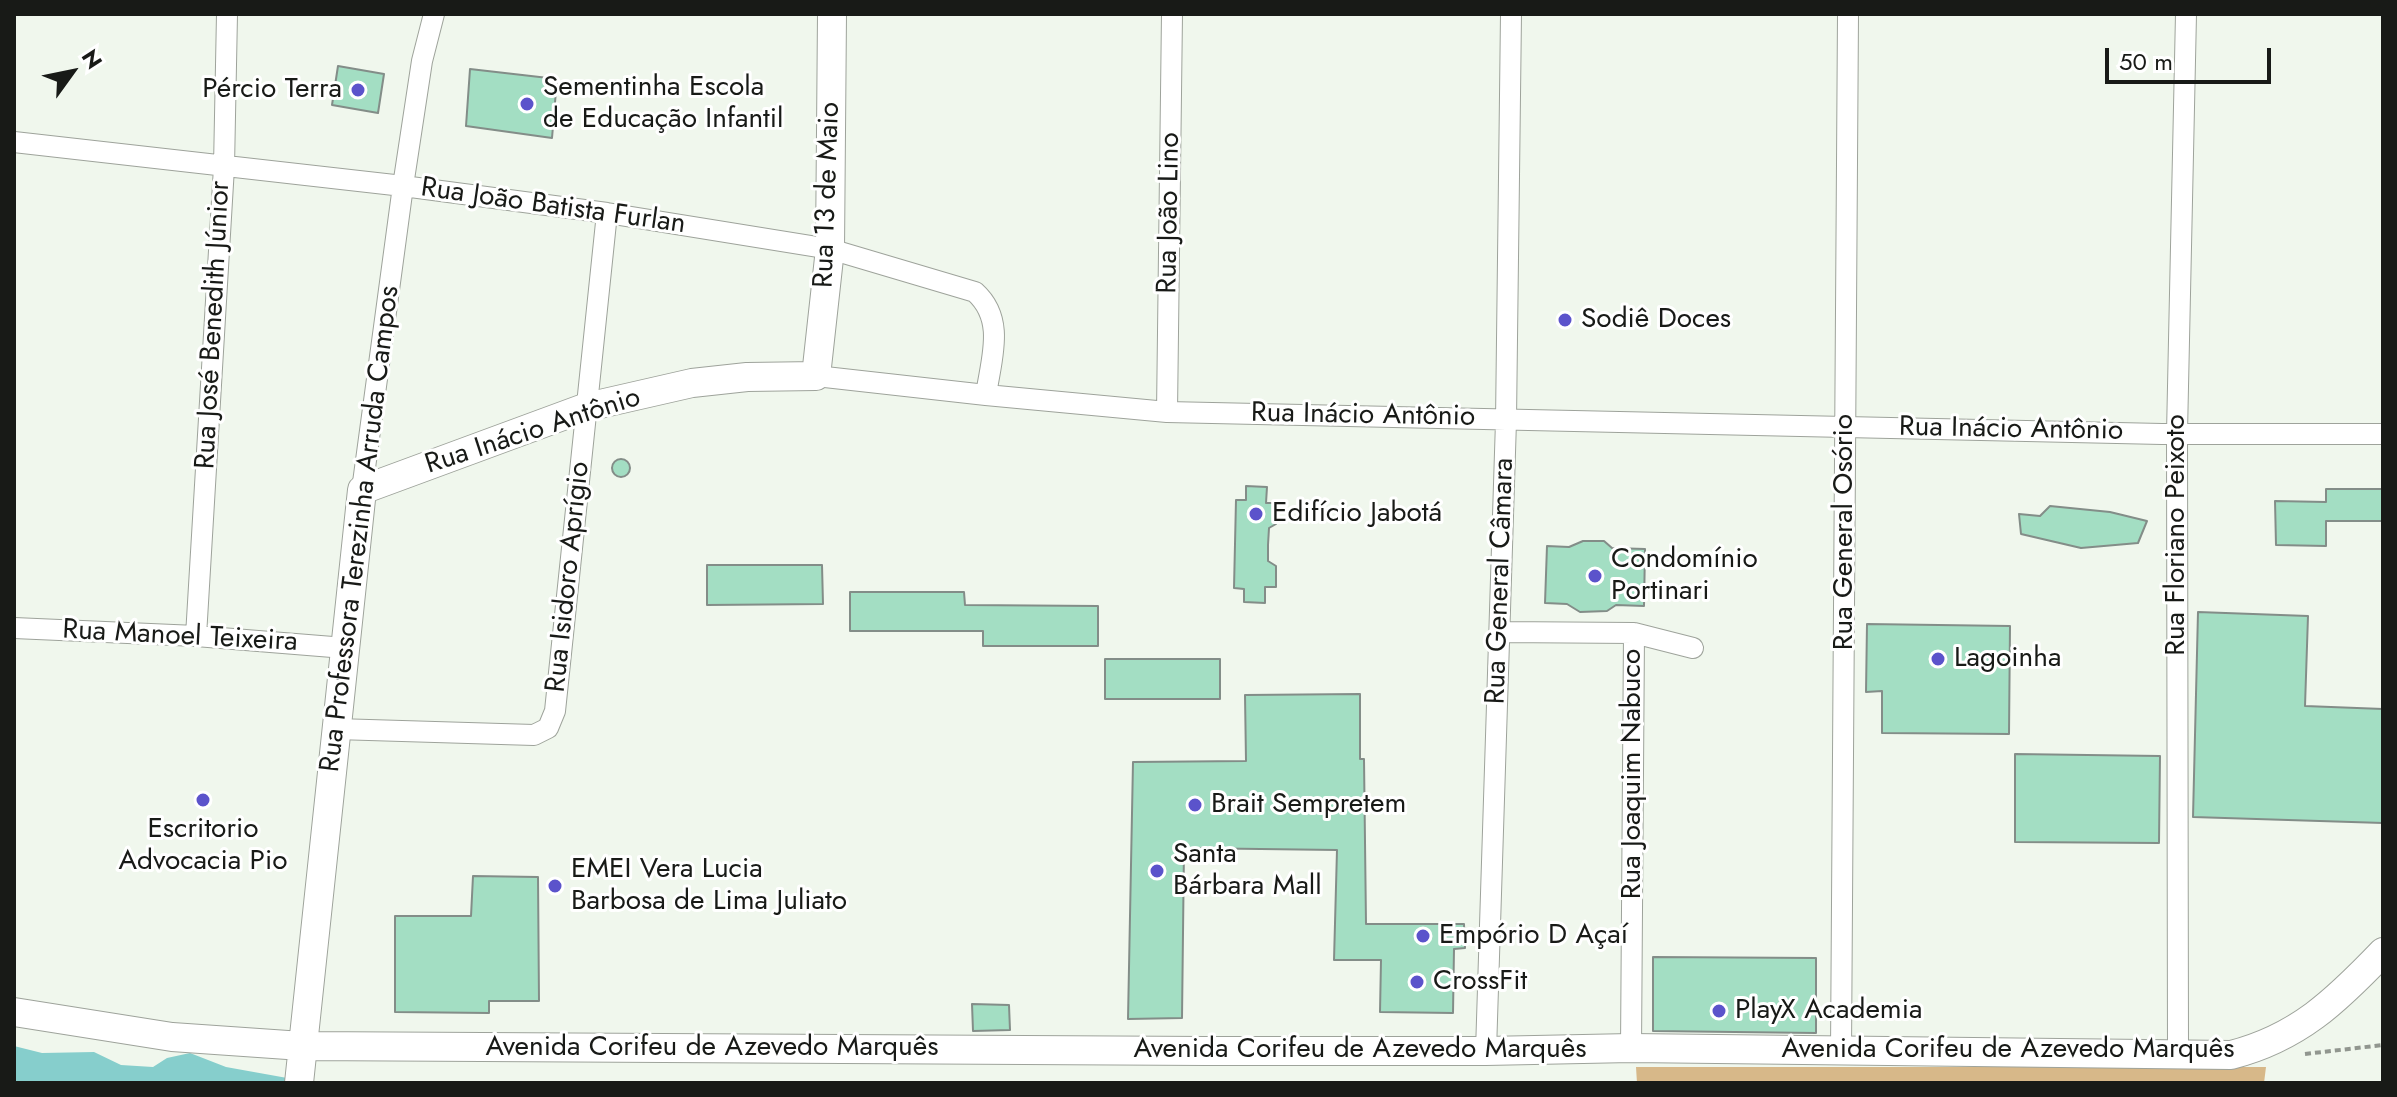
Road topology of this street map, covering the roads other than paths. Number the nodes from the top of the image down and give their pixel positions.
1 (227, 14) edge
2 (434, 14) edge
3 (832, 14) edge
4 (1172, 14) edge
5 (1511, 14) edge
6 (1848, 14) edge
7 (2186, 14) edge
8 (14, 142) edge
9 (224, 167) junction
10 (403, 186) junction
11 (607, 213) junction
12 (830, 249) junction
13 (816, 376) junction
14 (986, 395) junction
15 (587, 407) junction
16 (1167, 412) junction
17 (1506, 421) junction
18 (1845, 426) junction
19 (2177, 433) junction
20 (2383, 434) edge
21 (362, 490) junction
22 (14, 628) edge
23 (1500, 632) junction
24 (1634, 633) junction
25 (196, 636) junction
26 (345, 648) junction
27 (1693, 648) dead end
28 (336, 729) junction
29 (2383, 952) edge
30 (14, 1012) edge
31 (1631, 1048) junction
32 (1841, 1050) junction
33 (1486, 1051) junction
34 (2178, 1055) junction
35 (301, 1067) edge

1 - 9 street, Rua José Benedith Júnior
2 - 10 street, Rua Professora Terezinha Arruda Campos
3 - 12 main road, Rua 13 de Maio
4 - 16 street, Rua João Lino
5 - 17 street, Rua General Câmara
6 - 18 street, Rua General Osório
7 - 19 street, Rua Floriano Peixoto
8 - 9 street, Rua João Batista Furlan
9 - 10 street, Rua João Batista Furlan
9 - 25 street, Rua José Benedith Júnior
10 - 11 street, Rua João Batista Furlan
10 - 21 street, Rua Professora Terezinha Arruda Campos
11 - 12 street, Rua João Batista Furlan
11 - 15 street, Rua Isidoro Aprígio
12 - 13 main road, Rua 13 de Maio
12 - 14 street, Rua João Batista Furlan
13 - 14 street, Rua Inácio Antônio
13 - 15 main road, Rua Inácio Antônio
14 - 16 street, Rua Inácio Antônio
15 - 21 main road, Rua Inácio Antônio
15 - 28 street, Rua Isidoro Aprígio
16 - 17 street, Rua Inácio Antônio
17 - 18 street, Rua Inácio Antônio
17 - 23 street, Rua General Câmara
18 - 19 street, Rua Inácio Antônio
18 - 32 street, Rua General Osório
19 - 20 street, Rua Inácio Antônio
19 - 34 street, Rua Floriano Peixoto
21 - 26 main road, Rua Professora Terezinha Arruda Campos
22 - 25 street, Rua Manoel Teixeira
23 - 24 street, Rua Joaquim Nabuco
23 - 33 street, Rua General Câmara
24 - 27 street
24 - 31 street, Rua Joaquim Nabuco
25 - 26 street, Rua Manoel Teixeira
26 - 28 main road, Rua Professora Terezinha Arruda Campos
28 - 35 main road, Rua Professora Terezinha Arruda Campos
29 - 34 main road, Avenida Corifeu de Azevedo Marquês
30 - 35 main road, Avenida Corifeu de Azevedo Marquês
31 - 32 main road, Avenida Corifeu de Azevedo Marquês
31 - 33 main road, Avenida Corifeu de Azevedo Marquês
32 - 34 main road, Avenida Corifeu de Azevedo Marquês
33 - 35 main road, Avenida Corifeu de Azevedo Marquês

